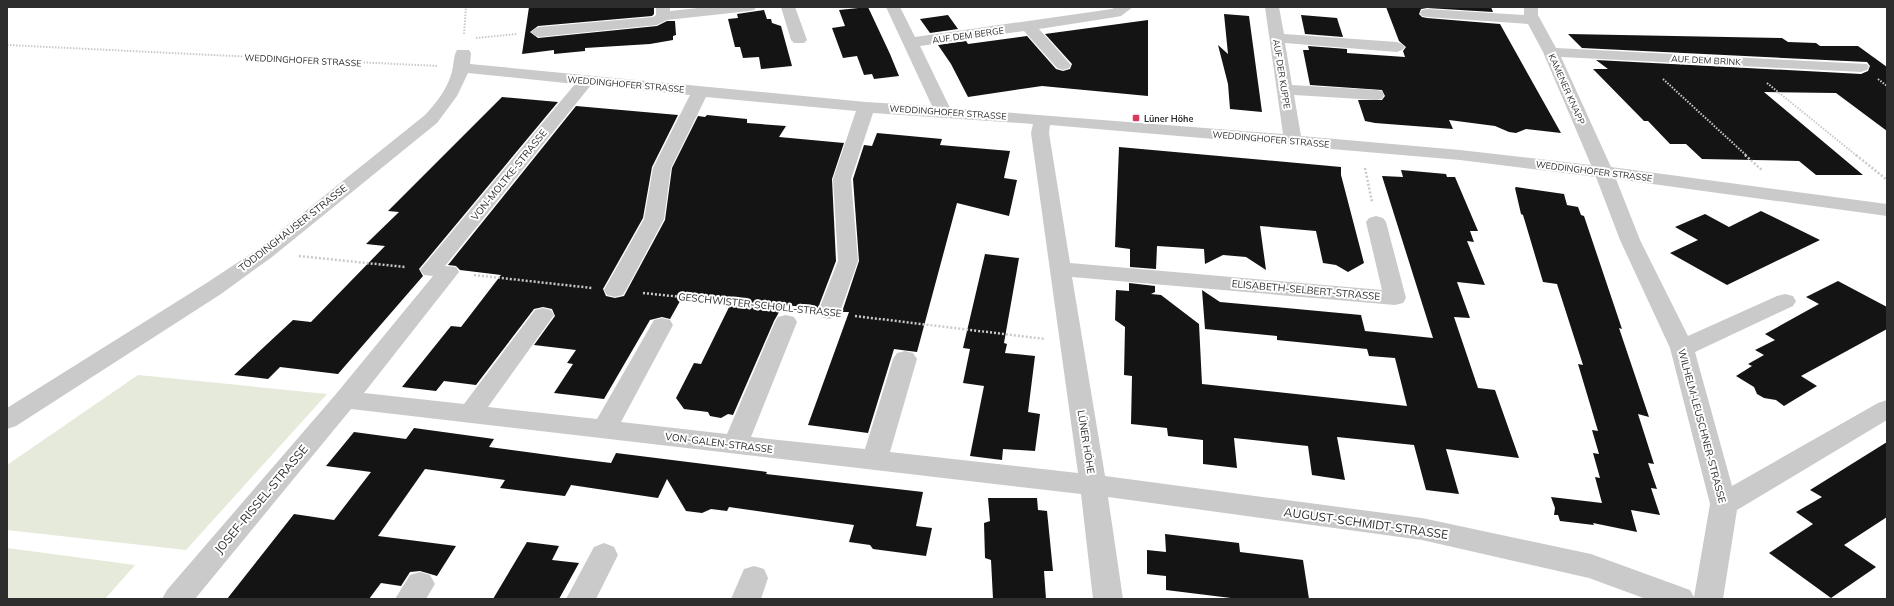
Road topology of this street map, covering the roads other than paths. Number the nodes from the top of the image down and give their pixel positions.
1 (749, 7) edge
2 (788, 7) edge
3 (893, 7) edge
4 (1126, 7) edge
5 (1272, 7) edge
6 (663, 12) edge
7 (1427, 13) dead end
8 (1532, 14) edge
9 (1028, 26) junction
10 (539, 32) road end
11 (1276, 38) junction
12 (799, 40) dead end
13 (909, 43) junction
14 (1398, 47) dead end
15 (1551, 52) junction
16 (463, 53) joint
17 (1063, 65) dead end
18 (1861, 67) dead end
19 (587, 80) junction
20 (1284, 89) junction
21 (700, 91) junction
22 (1376, 95) dead end
23 (866, 107) junction
24 (943, 111) junction
25 (1042, 119) junction
26 (1292, 141) junction
27 (1604, 173) junction
28 (1887, 210) edge
29 (1376, 222) road end
30 (1061, 269) junction
31 (615, 290) road end
32 (1785, 301) dead end
33 (829, 312) road end
34 (780, 314) road end
35 (543, 315) dead end
36 (662, 325) dead end
37 (1682, 348) junction
38 (905, 359) dead end
39 (345, 400) junction
40 (1887, 410) edge
41 (470, 414) junction
42 (7, 420) edge
43 (604, 430) junction
44 (735, 445) junction
45 (874, 461) junction
46 (1093, 485) junction
47 (1724, 504) junction
48 (604, 555) dead end
49 (178, 599) edge
50 (581, 599) edge
51 (1108, 599) edge
52 (1680, 599) edge
53 (1708, 599) edge

1 - 6 street
2 - 12 street
3 - 13 street
4 - 9 street, AUF DEM BERGE
5 - 11 street, AUF DER KUPPE
6 - 10 street
7 - 8 street
8 - 15 street, KAMENER KNAPP
9 - 13 street, AUF DEM BERGE
9 - 17 street
11 - 14 street
11 - 20 street, AUF DER KUPPE
13 - 24 street
15 - 18 street, AUF DEM BRINK
15 - 27 street, KAMENER KNAPP
16 - 19 street, WEDDINGHOFER STRASSE
16 - 42 street, TÖDDINGHAUSER STRASSE
19 - 21 street, WEDDINGHOFER STRASSE
19 - 39 street, VON-MOLTKE-STRASSE
20 - 22 street
20 - 26 street, AUF DER KUPPE
21 - 23 street, WEDDINGHOFER STRASSE
21 - 31 street
23 - 24 street, WEDDINGHOFER STRASSE
23 - 33 street
24 - 25 street, WEDDINGHOFER STRASSE
25 - 26 street, WEDDINGHOFER STRASSE
25 - 30 street, LÜNER HÖHE
26 - 27 street, WEDDINGHOFER STRASSE
27 - 28 street, WEDDINGHOFER STRASSE
27 - 37 street, WILHELM-LEUSCHNER-STRASSE
29 - 30 street, ELISABETH-SELBERT-STRASSE
30 - 46 street, LÜNER HÖHE
32 - 37 street
34 - 44 street
35 - 41 street
36 - 43 street
37 - 47 street, WILHELM-LEUSCHNER-STRASSE
38 - 45 street
39 - 41 street, VON-GALEN-STRASSE
39 - 49 street, JOSEF-RISSEL-STRASSE
40 - 47 street
41 - 43 street, VON-GALEN-STRASSE
43 - 44 street, VON-GALEN-STRASSE
44 - 45 street, VON-GALEN-STRASSE
45 - 46 street, VON-GALEN-STRASSE
46 - 51 street, LÜNER HÖHE
46 - 52 street, AUGUST-SCHMIDT-STRASSE
47 - 53 street, WILHELM-LEUSCHNER-STRASSE
48 - 50 street

